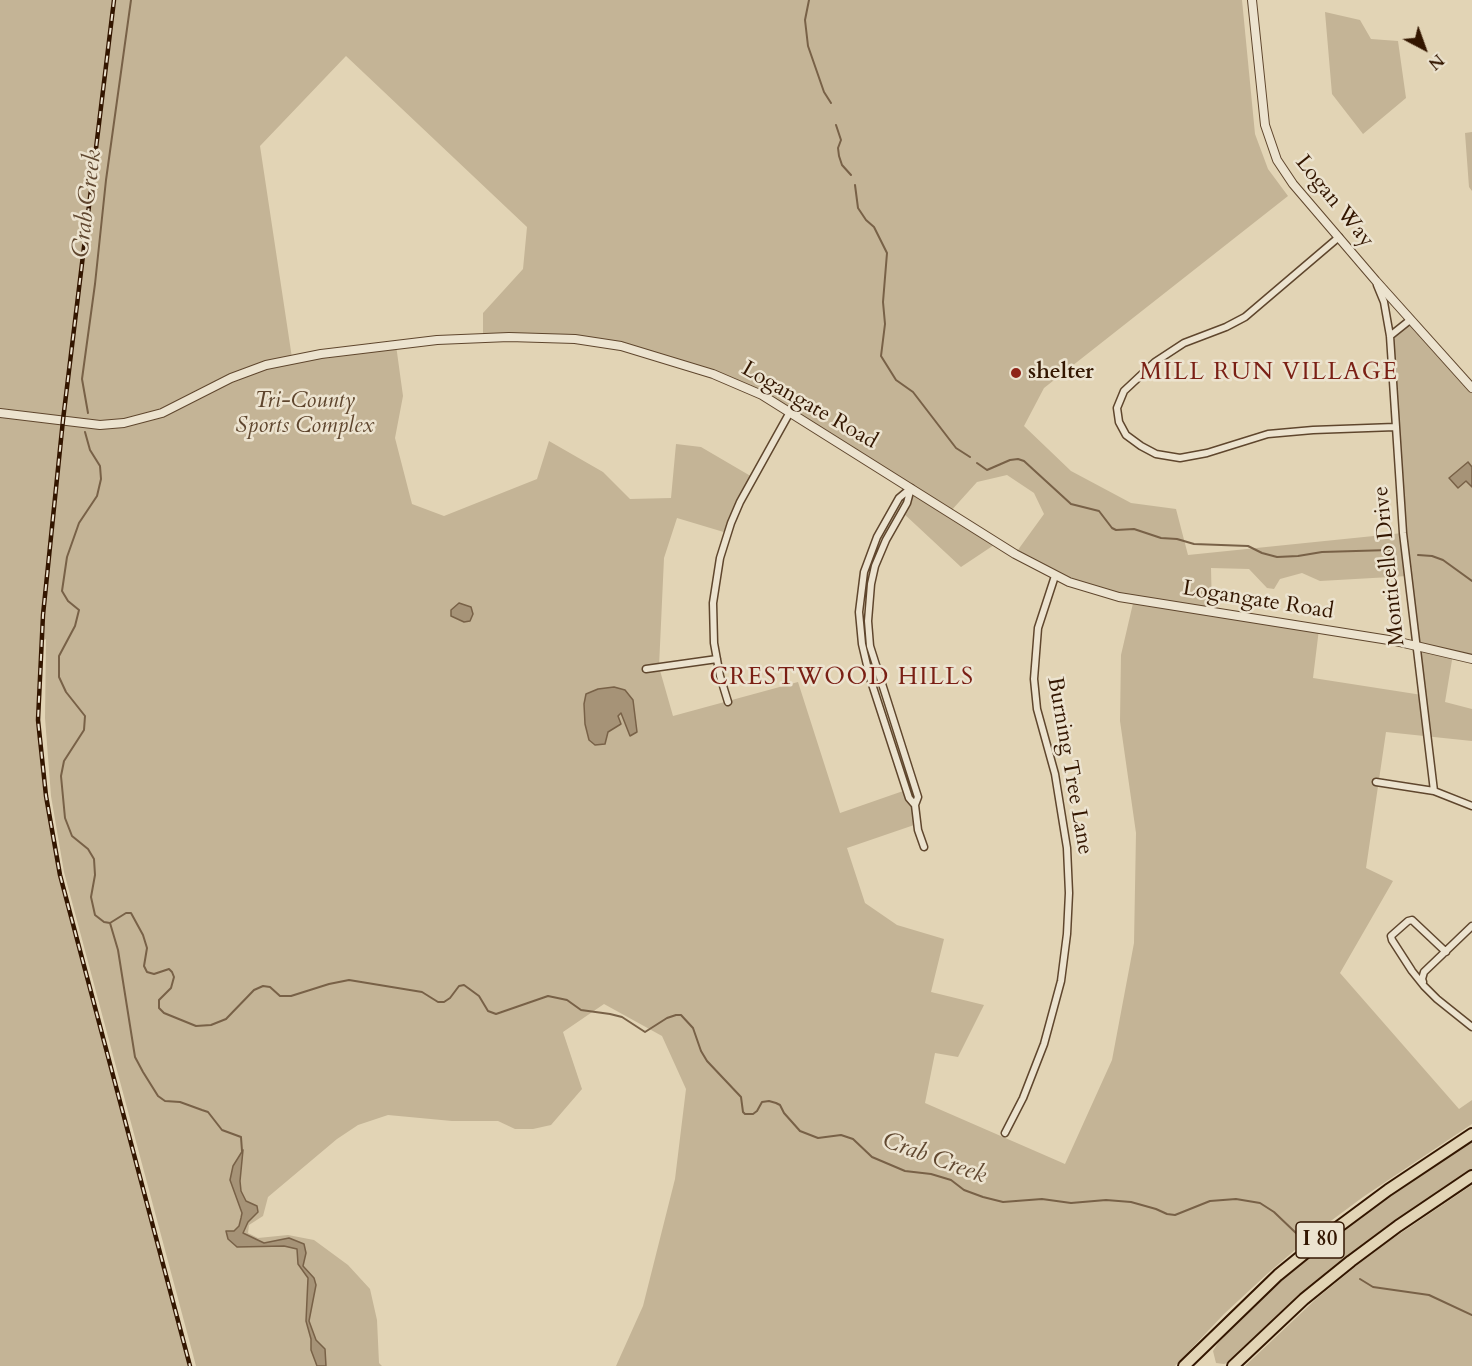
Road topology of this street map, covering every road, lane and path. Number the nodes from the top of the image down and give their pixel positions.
1 (1251, 0) edge
2 (1339, 237) junction
3 (1376, 281) junction
4 (1410, 320) junction
5 (1390, 336) junction
6 (1472, 388) edge
7 (790, 412) junction
8 (0, 413) edge
9 (1395, 427) junction
10 (911, 488) junction
11 (1055, 576) junction
12 (1418, 645) junction
13 (717, 659) junction
14 (1472, 659) edge
15 (646, 669) dead end
16 (728, 702) dead end
17 (1376, 782) dead end
18 (1434, 790) junction
19 (1472, 806) edge
20 (924, 847) dead end
21 (1472, 926) edge
22 (1446, 952) junction
23 (1424, 986) junction
24 (1472, 1027) edge
25 (1005, 1133) dead end
26 (1472, 1134) edge
27 (1472, 1176) edge
28 (1184, 1366) edge
29 (1233, 1366) edge

1 - 2 street, Logan Way
2 - 3 street, Logan Way
2 - 9 street
3 - 4 street, Logan Way
3 - 5 street, Monticello Drive
4 - 5 street
4 - 6 street, Logan Way
5 - 9 street, Monticello Drive
7 - 8 street, Logangate Road
7 - 10 street, Logangate Road
7 - 13 street
9 - 12 street, Monticello Drive
10 - 11 street, Logangate Road
10 - 20 street
11 - 12 street, Logangate Road
11 - 25 street, Burning Tree Lane
12 - 14 street, Logangate Road
12 - 18 street, Monticello Drive
13 - 15 street
13 - 16 street
17 - 18 street
18 - 19 street
21 - 22 street
22 - 23 street
22 - 23 street
23 - 24 street
26 - 28 highway, I 80
27 - 29 highway, I 80

